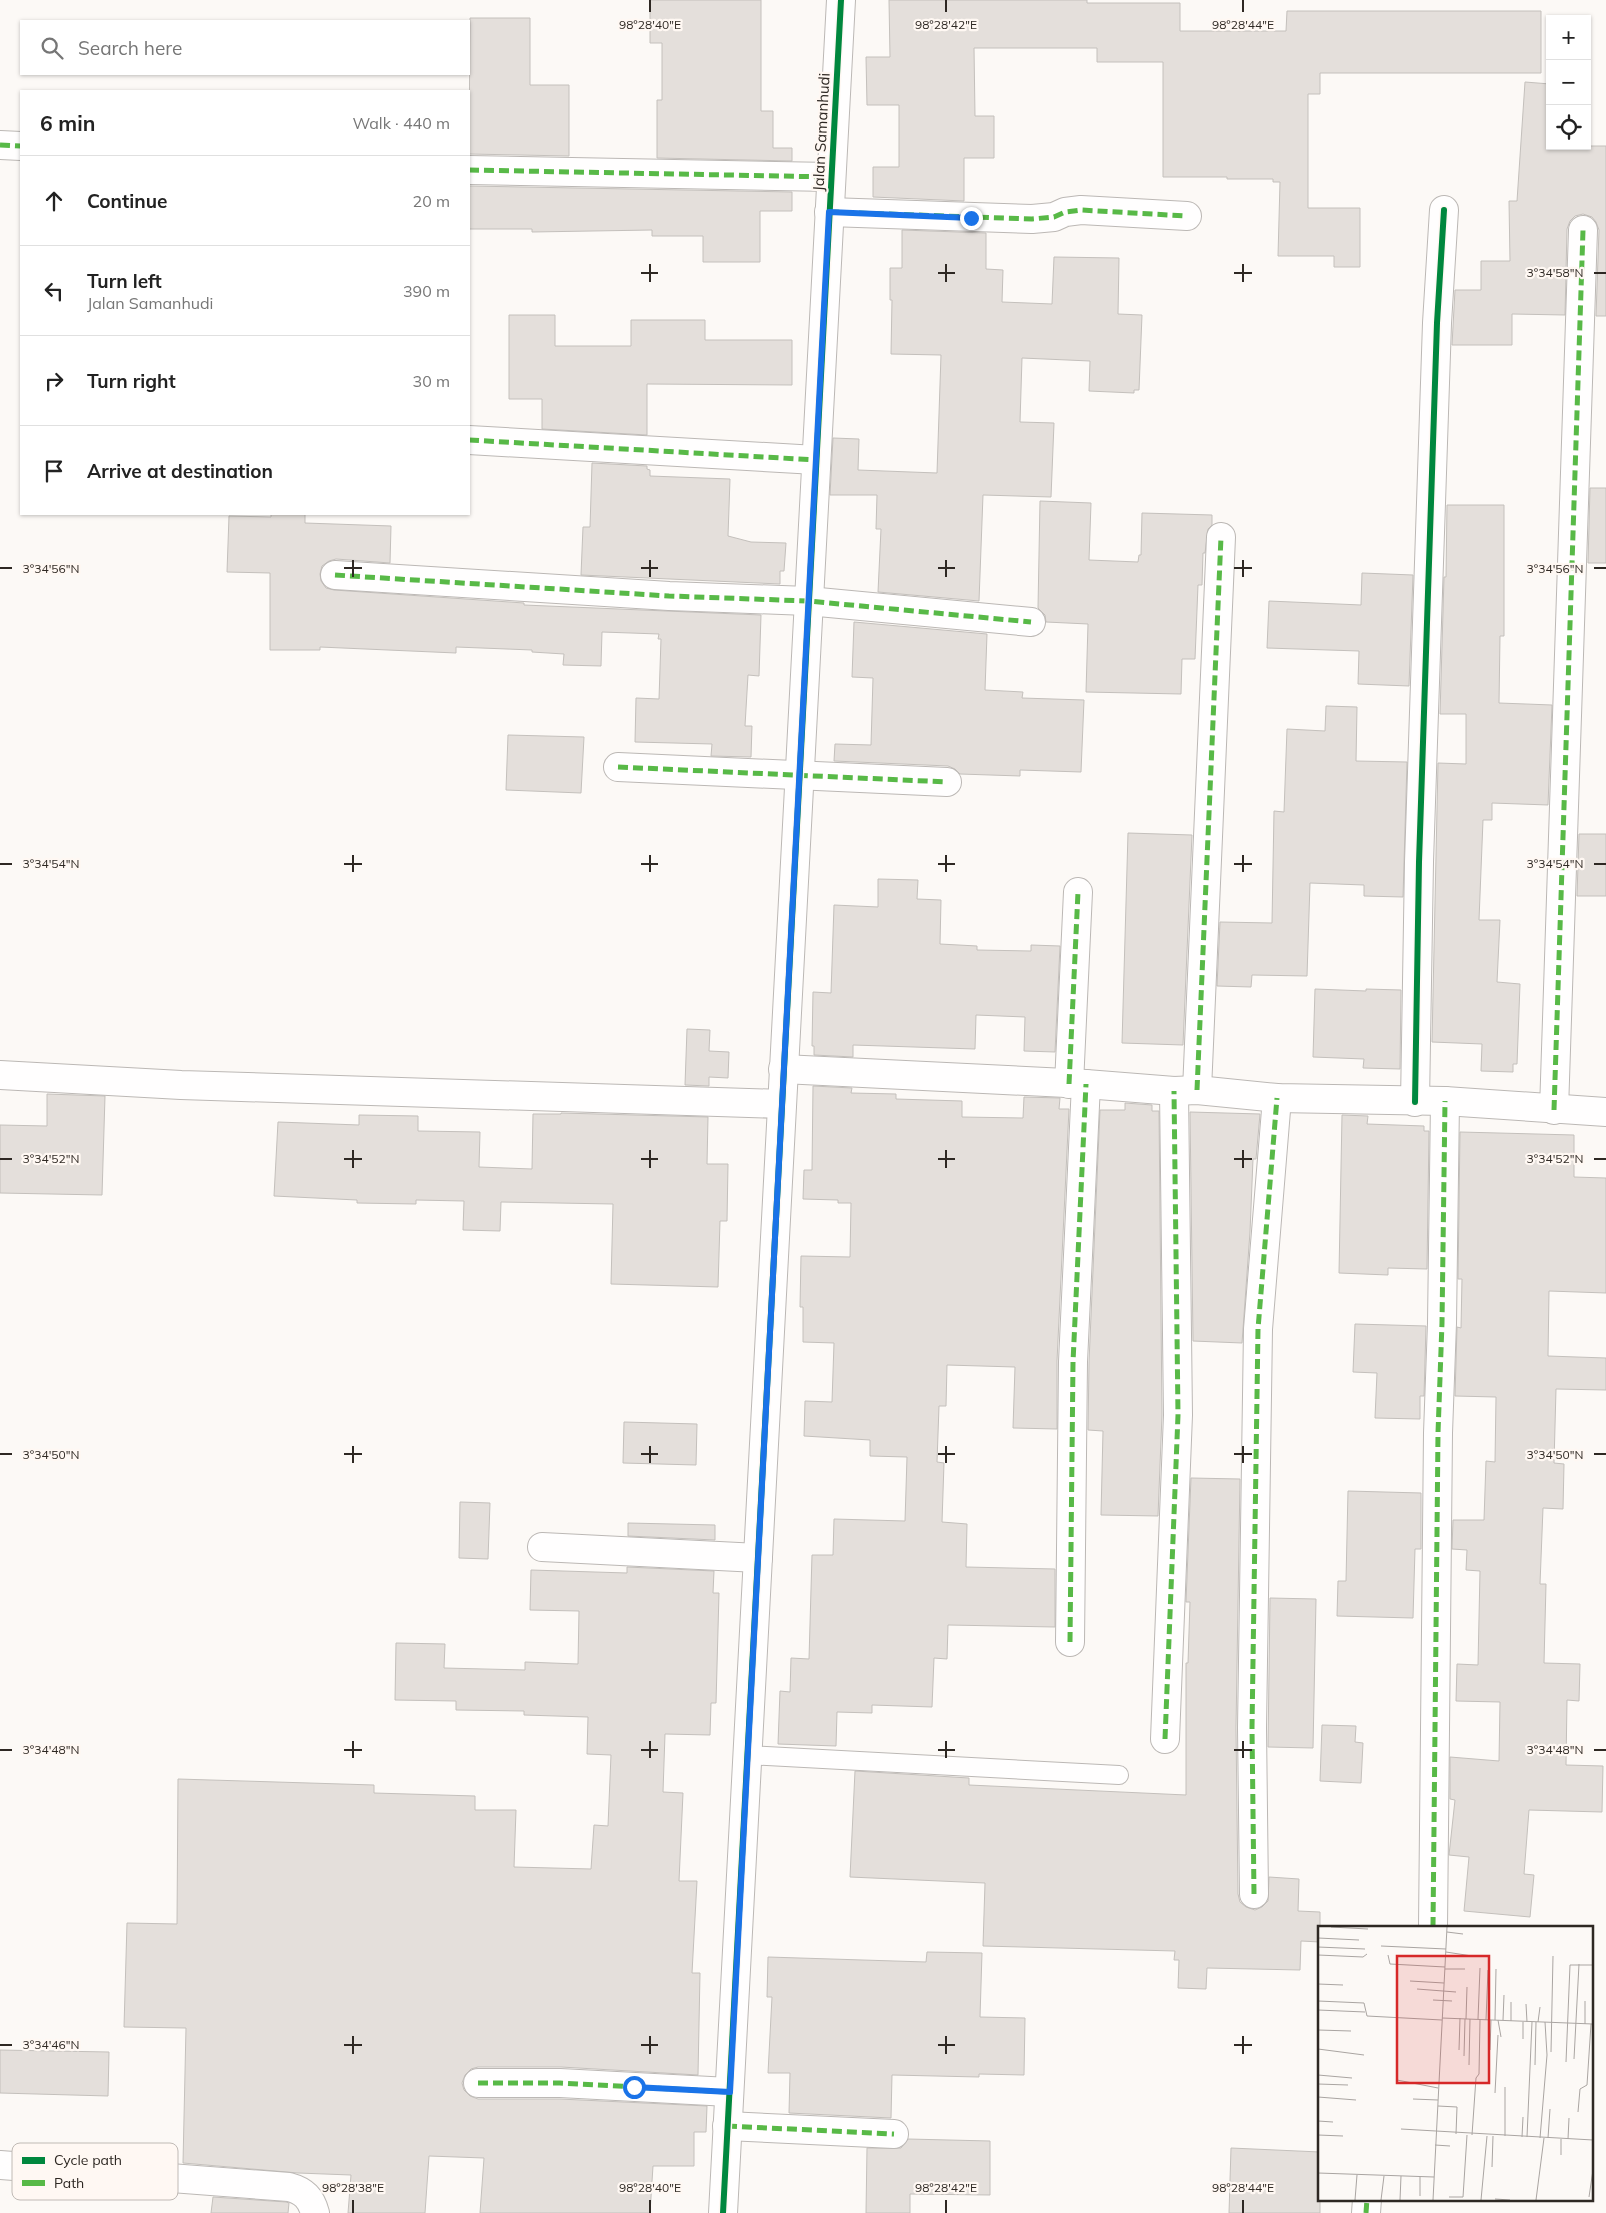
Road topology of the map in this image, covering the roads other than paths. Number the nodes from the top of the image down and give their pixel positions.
1 (840, 0) edge
2 (0, 144) edge
3 (20, 146) edge
4 (470, 170) edge
5 (831, 177) junction
6 (1444, 210) dead end
7 (829, 212) junction
8 (1187, 216) dead end
9 (1584, 230) dead end
10 (470, 440) edge
11 (816, 460) junction
12 (1221, 537) dead end
13 (335, 575) dead end
14 (808, 601) junction
15 (1031, 622) dead end
16 (618, 767) dead end
17 (799, 775) junction
18 (947, 782) dead end
19 (1078, 892) dead end
20 (783, 1069) junction
21 (0, 1076) edge
22 (1077, 1084) junction
23 (1186, 1090) junction
24 (1277, 1098) junction
25 (1445, 1101) junction
26 (1415, 1102) junction
27 (782, 1104) junction
28 (1554, 1110) junction
29 (1606, 1112) edge
30 (542, 1547) dead end
31 (758, 1558) junction
32 (1070, 1642) dead end
33 (1165, 1740) dead end
34 (747, 1755) junction
35 (1119, 1775) dead end
36 (1254, 1894) dead end
37 (1432, 1926) edge
38 (478, 2083) dead end
39 (730, 2092) junction
40 (727, 2126) junction
41 (894, 2134) dead end
42 (178, 2178) edge
43 (1367, 2200) edge
44 (315, 2213) edge
45 (723, 2213) edge
46 (1366, 2213) edge

1 - 5 street, Jalan Samanhudi
2 - 3 street
4 - 5 street
5 - 7 street, Jalan Samanhudi
6 - 26 street
7 - 8 street
7 - 11 street, Jalan Samanhudi
9 - 28 street
10 - 11 street
11 - 14 street, Jalan Samanhudi
12 - 23 street
13 - 14 street
14 - 15 street
14 - 17 street, Jalan Samanhudi
16 - 17 street
17 - 18 street
17 - 20 street, Jalan Samanhudi
19 - 22 street
20 - 22 street
20 - 27 street, Jalan Samanhudi
21 - 27 street
22 - 23 street
22 - 32 street
23 - 24 street
23 - 33 street
24 - 26 street
24 - 36 street
25 - 26 street
25 - 28 street
25 - 37 street
27 - 31 street, Jalan Samanhudi
28 - 29 street
30 - 31 street
31 - 34 street, Jalan Samanhudi
34 - 35 lane
34 - 39 street, Jalan Samanhudi
38 - 39 street
39 - 40 street, Jalan Samanhudi
40 - 41 street
40 - 45 street, Jalan Samanhudi
42 - 44 street
43 - 46 street

